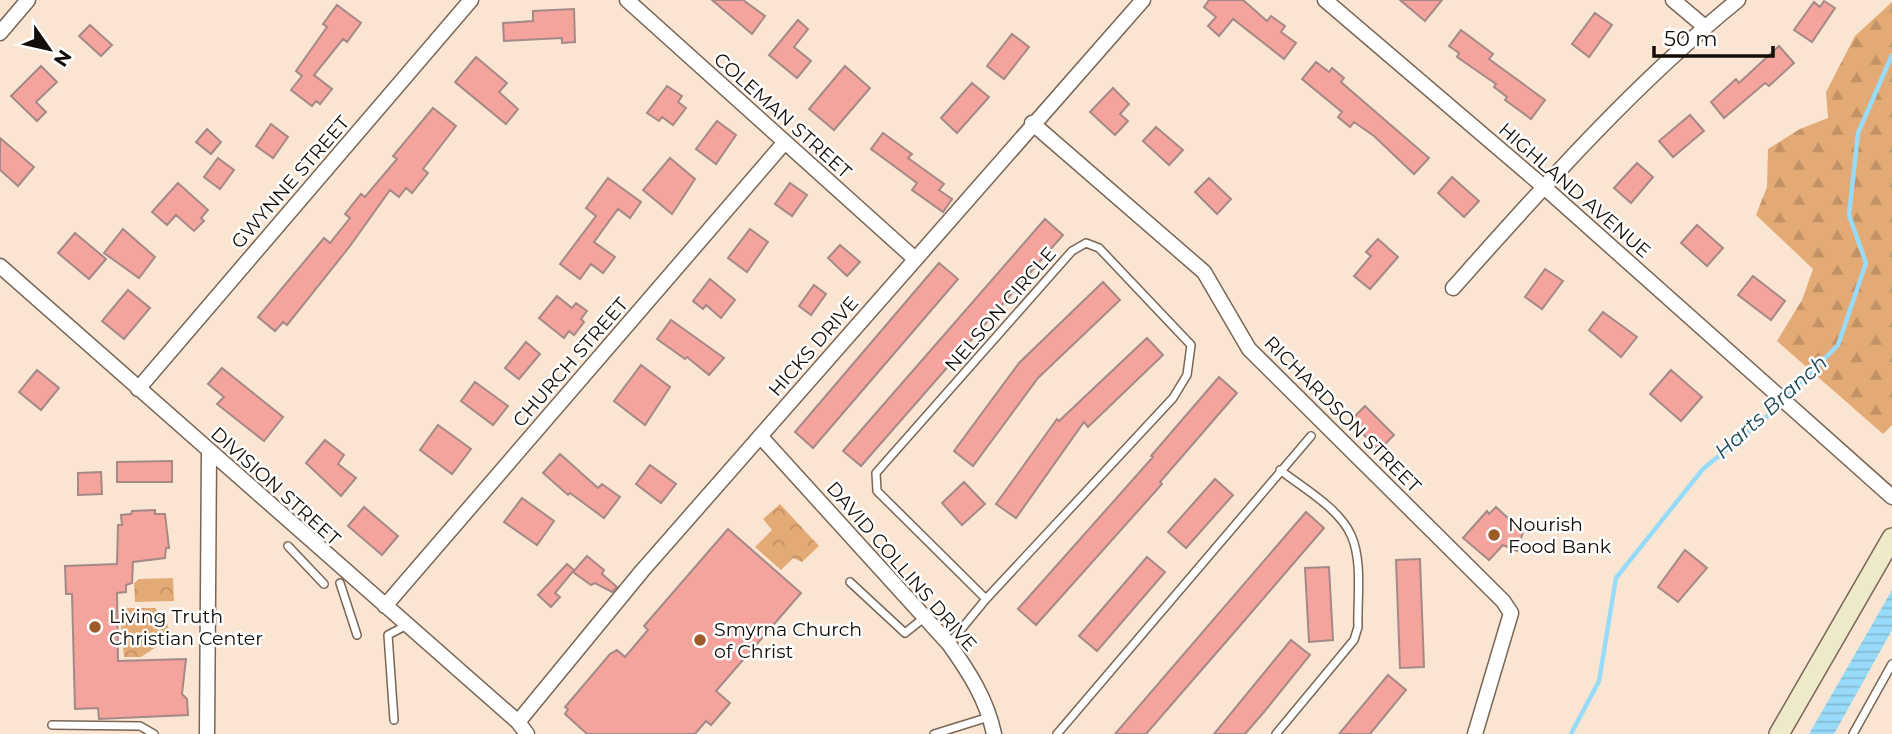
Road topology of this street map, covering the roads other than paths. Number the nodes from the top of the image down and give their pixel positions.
1 (28, 0) edge
2 (471, 0) edge
3 (627, 0) edge
4 (1143, 0) edge
5 (1325, 0) edge
6 (1672, 0) edge
7 (1738, 0) edge
8 (1704, 27) junction
9 (0, 33) edge
10 (1032, 123) junction
11 (784, 143) junction
12 (1544, 187) junction
13 (914, 258) junction
14 (0, 265) edge
15 (1453, 288) dead end
16 (138, 389) junction
17 (760, 436) junction
18 (1311, 436) dead end
19 (209, 452) junction
20 (1280, 470) junction
21 (1892, 497) edge
22 (1892, 538) edge
23 (288, 546) dead end
24 (850, 582) dead end
25 (340, 583) dead end
26 (324, 584) dead end
27 (986, 599) junction
28 (385, 606) junction
29 (925, 616) junction
30 (407, 625) junction
31 (357, 635) dead end
32 (949, 644) junction
33 (1892, 664) edge
34 (990, 716) junction
35 (394, 720) dead end
36 (518, 722) junction
37 (52, 724) dead end
38 (154, 734) edge
39 (207, 734) edge
40 (527, 734) edge
41 (934, 734) edge
42 (993, 734) edge
43 (1057, 734) edge
44 (1276, 734) edge
45 (1475, 734) edge
46 (1779, 734) edge
47 (1853, 734) edge

1 - 9 street
2 - 16 street, GWYNNE STREET
3 - 11 street, COLEMAN STREET
4 - 10 street, HICKS DRIVE
5 - 12 street, HIGHLAND AVENUE
6 - 8 street
7 - 8 street
8 - 12 street
10 - 13 street, HICKS DRIVE
10 - 45 street, RICHARDSON STREET
11 - 13 street, COLEMAN STREET
11 - 28 street, CHURCH STREET
12 - 15 street
12 - 21 street, HIGHLAND AVENUE
13 - 17 street, HICKS DRIVE
14 - 16 street, DIVISION STREET
16 - 19 street, DIVISION STREET
17 - 29 street, DAVID COLLINS DRIVE
17 - 36 street, HICKS DRIVE
18 - 20 lane
19 - 28 street, DIVISION STREET
19 - 39 street
20 - 43 lane
20 - 44 lane
22 - 46 street
23 - 26 lane
24 - 29 lane
25 - 31 lane
27 - 27 lane, NELSON CIRCLE
27 - 32 lane, NELSON CIRCLE
28 - 30 street, DIVISION STREET
29 - 32 street, DAVID COLLINS DRIVE
30 - 35 lane
30 - 36 street, DIVISION STREET
32 - 34 street, DAVID COLLINS DRIVE
33 - 47 lane
34 - 41 lane
34 - 42 street, DAVID COLLINS DRIVE
36 - 40 street, DIVISION STREET
37 - 38 lane

